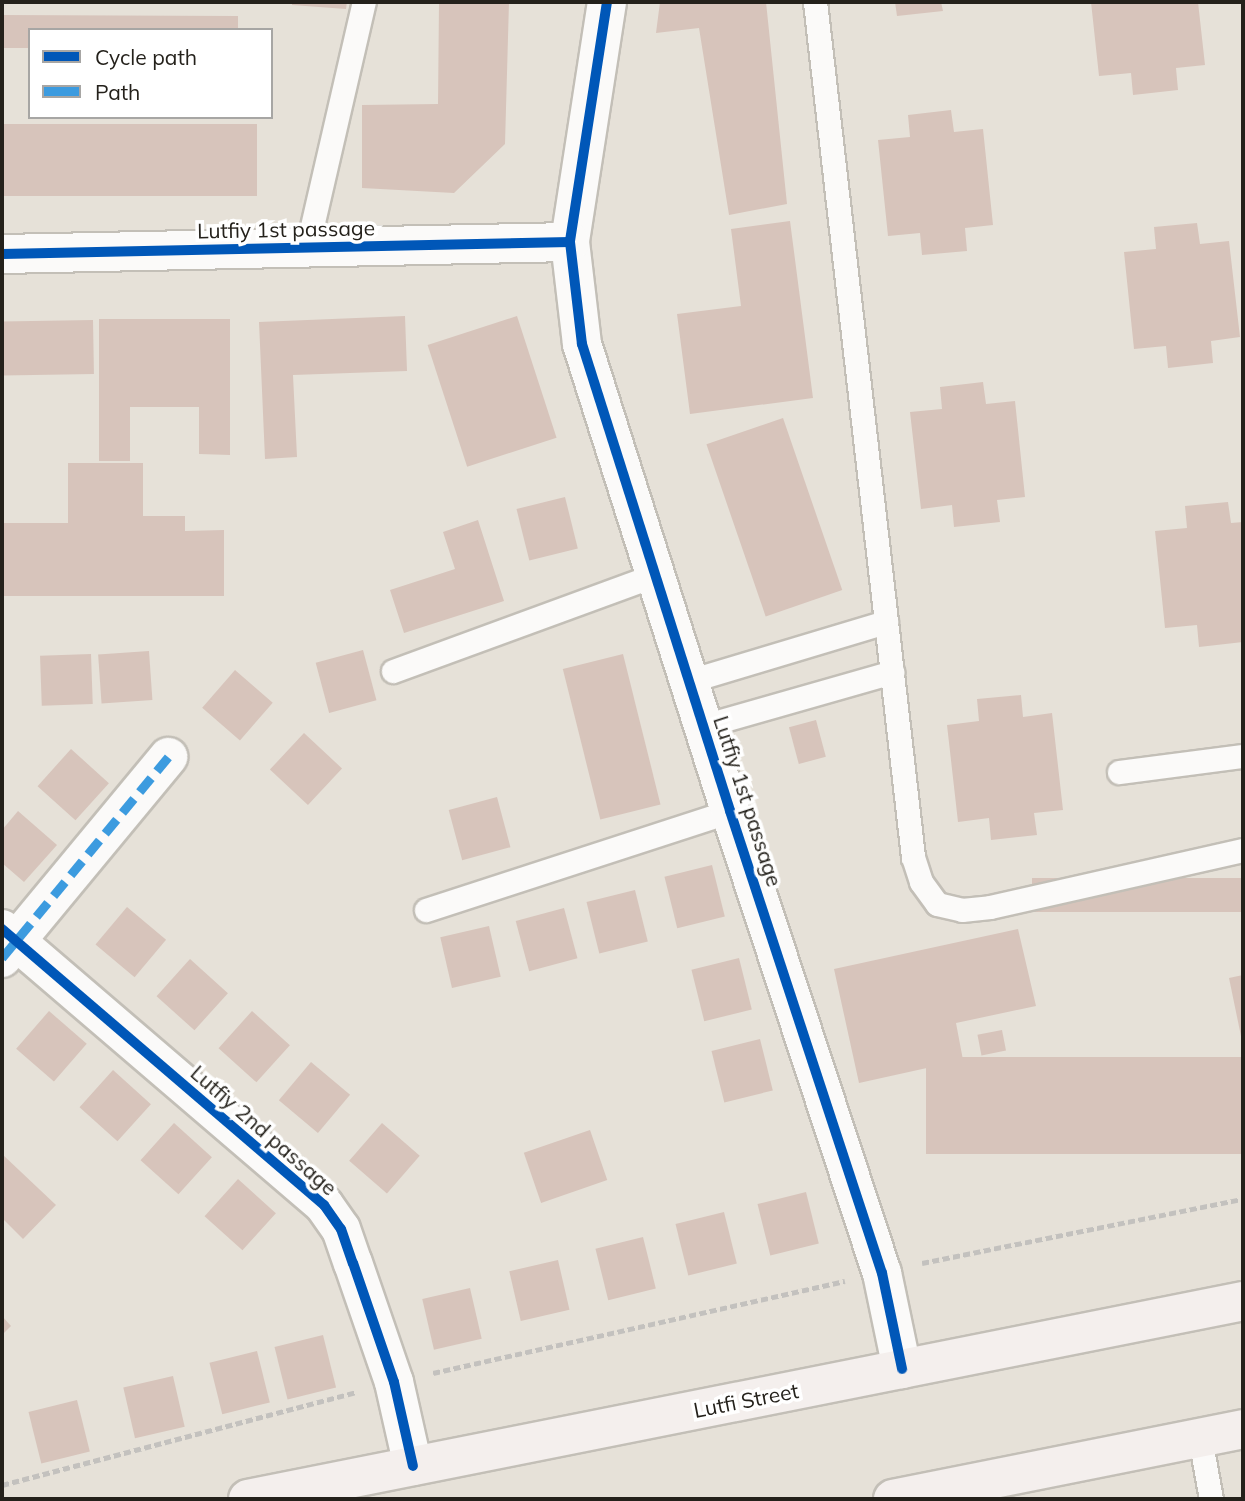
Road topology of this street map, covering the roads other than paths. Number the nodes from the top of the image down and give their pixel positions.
1 (364, 2) edge
2 (607, 2) edge
3 (815, 2) edge
4 (570, 242) junction
5 (307, 248) junction
6 (2, 254) edge
7 (655, 575) junction
8 (887, 622) junction
9 (393, 671) dead end
10 (892, 672) junction
11 (689, 681) junction
12 (703, 726) junction
13 (1243, 756) edge
14 (168, 757) dead end
15 (1119, 772) dead end
16 (730, 811) junction
17 (1243, 850) edge
18 (426, 910) dead end
19 (7, 943) edge
20 (1243, 1301) edge
21 (902, 1369) junction
22 (1243, 1429) edge
23 (1200, 1438) junction
24 (414, 1466) junction
25 (248, 1499) edge
26 (893, 1499) edge
27 (1211, 1499) edge

1 - 5 lane
2 - 4 street, Lutfiy 1st passage
3 - 8 lane
4 - 5 street, Lutfiy 1st passage
4 - 7 street, Lutfiy 1st passage
5 - 6 street, Lutfiy 1st passage
7 - 9 lane
7 - 11 street, Lutfiy 1st passage
8 - 10 lane
8 - 11 lane
10 - 12 lane
10 - 17 lane
11 - 12 street, Lutfiy 1st passage
12 - 16 street, Lutfiy 1st passage
13 - 15 lane
14 - 19 street
16 - 18 lane
16 - 21 street, Lutfiy 1st passage
19 - 24 street, Lutfiy 2nd passage
20 - 21 main road, Lutfi Street
21 - 24 main road, Lutfi Street
22 - 23 main road
23 - 26 main road
23 - 27 lane
24 - 25 main road, Lutfi Street

